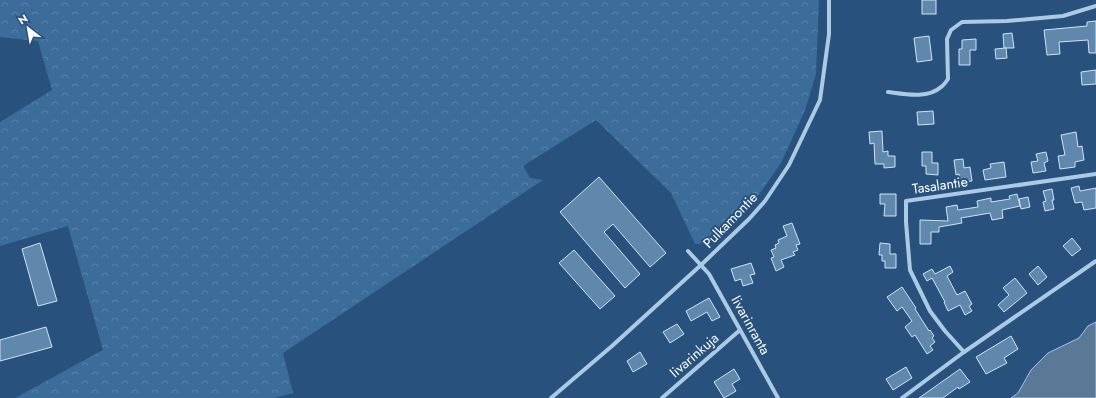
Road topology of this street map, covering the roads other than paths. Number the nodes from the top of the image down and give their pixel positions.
1 (829, 0) edge
2 (1096, 6) edge
3 (888, 92) dead end
4 (1096, 174) edge
5 (688, 251) dead end
6 (1096, 261) edge
7 (701, 265) junction
8 (740, 330) junction
9 (964, 352) junction
10 (551, 398) edge
11 (662, 398) edge
12 (778, 398) edge
13 (902, 398) edge

1 - 7 street, Pulkamontie
2 - 3 street
4 - 9 street, Tasalantie
5 - 7 street, Iivarinranta
6 - 9 street
7 - 8 street, Iivarinranta
7 - 10 street, Pulkamontie
8 - 11 street, Iivarinkuja
8 - 12 street, Iivarinranta
9 - 13 street

